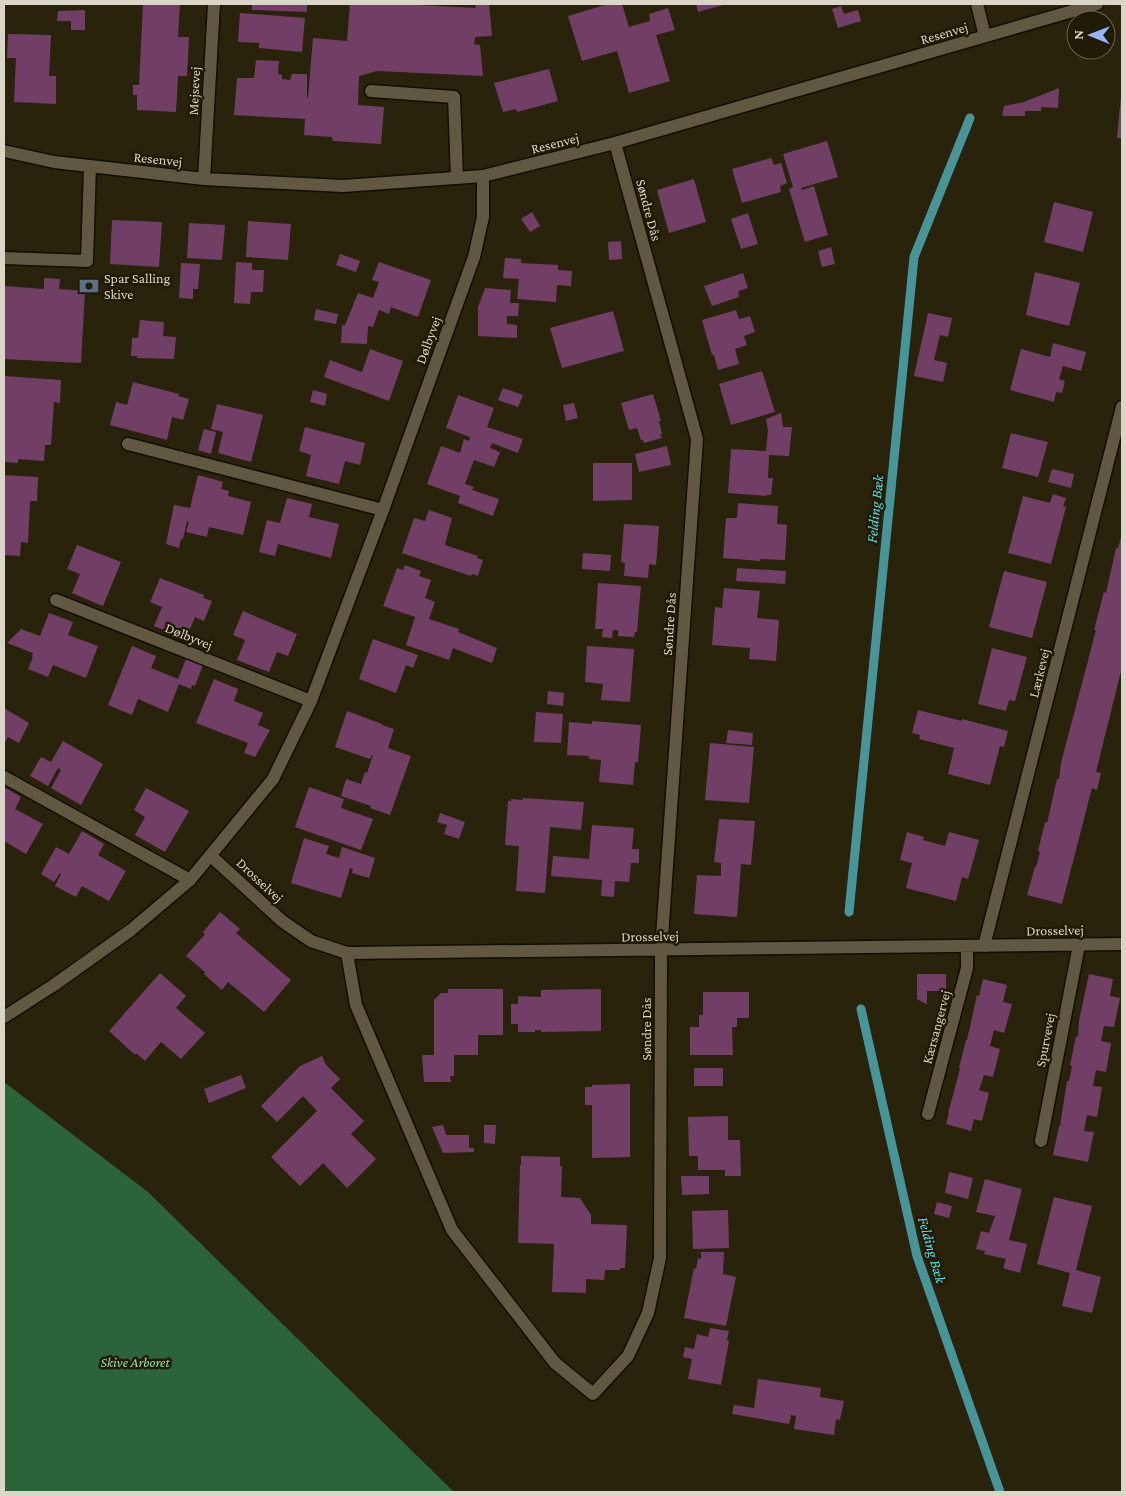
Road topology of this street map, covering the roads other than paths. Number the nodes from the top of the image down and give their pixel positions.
1 (214, 4) edge
2 (977, 4) edge
3 (1097, 4) edge
4 (985, 36) junction
5 (371, 90) dead end
6 (615, 143) junction
7 (4, 151) edge
8 (90, 166) junction
9 (483, 176) junction
10 (457, 178) junction
11 (204, 179) junction
12 (4, 258) edge
13 (1122, 407) edge
14 (128, 444) dead end
15 (383, 510) junction
16 (56, 600) dead end
17 (312, 701) junction
18 (4, 777) edge
19 (211, 856) junction
20 (190, 880) junction
21 (1122, 944) edge
22 (1079, 945) junction
23 (967, 946) junction
24 (984, 946) junction
25 (660, 951) junction
26 (347, 953) junction
27 (4, 1018) edge
28 (928, 1114) dead end
29 (1041, 1141) dead end

1 - 11 street, Mejsevej
2 - 4 street
3 - 4 street, Resenvej
4 - 6 street, Resenvej
5 - 10 street
6 - 9 street, Resenvej
6 - 25 street, Søndre Dås
7 - 8 street, Resenvej
8 - 11 street, Resenvej
8 - 12 street
9 - 10 street, Resenvej
9 - 15 street, Dølbyvej
10 - 11 street, Resenvej
13 - 24 street, Lærkevej
14 - 15 street
15 - 17 street, Dølbyvej
16 - 17 street, Dølbyvej
17 - 19 street, Dølbyvej
18 - 20 street
19 - 20 street, Dølbyvej
19 - 26 street, Drosselvej
20 - 27 street, Dølbyvej
21 - 22 street, Drosselvej
22 - 24 street, Drosselvej
22 - 29 street, Spurvevej
23 - 24 street, Drosselvej
23 - 25 street, Drosselvej
23 - 28 street, Kærsangervej
25 - 26 street, Drosselvej
25 - 26 street, Søndre Dås

